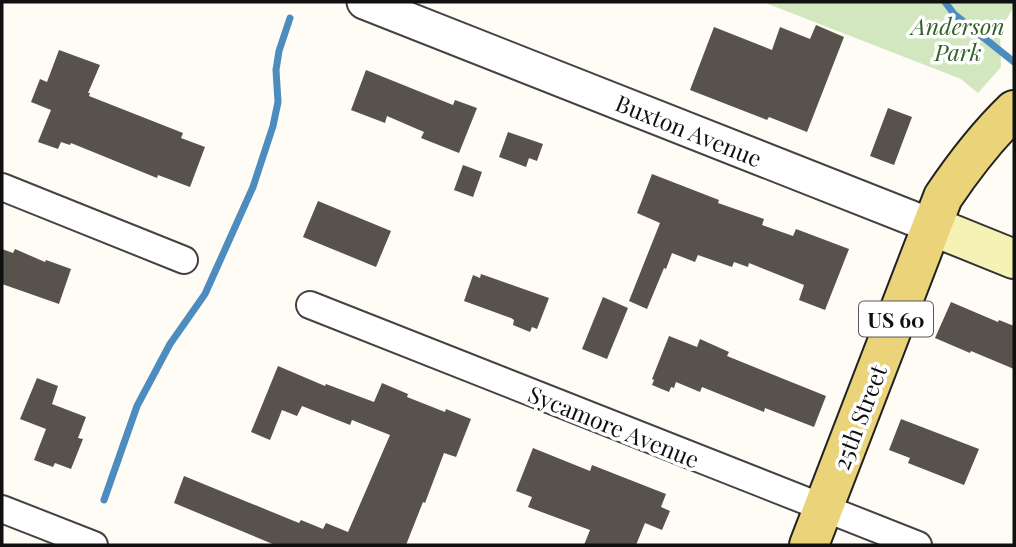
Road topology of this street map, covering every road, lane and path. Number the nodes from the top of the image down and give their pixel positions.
1 (364, 2) edge
2 (1014, 110) edge
3 (2, 187) edge
4 (932, 226) junction
5 (1014, 259) edge
6 (184, 260) dead end
7 (310, 305) dead end
8 (2, 509) edge
9 (824, 509) junction
10 (94, 545) edge
11 (809, 545) edge
12 (918, 545) edge

1 - 4 street, Buxton Avenue
2 - 4 main road, 25th Street / US 60
3 - 6 street
4 - 5 main road, Buxton Avenue
4 - 9 main road, 25th Street / US 60
7 - 9 street, Sycamore Avenue
8 - 10 street
9 - 11 main road, 25th Street / US 60
9 - 12 street, Sycamore Avenue

